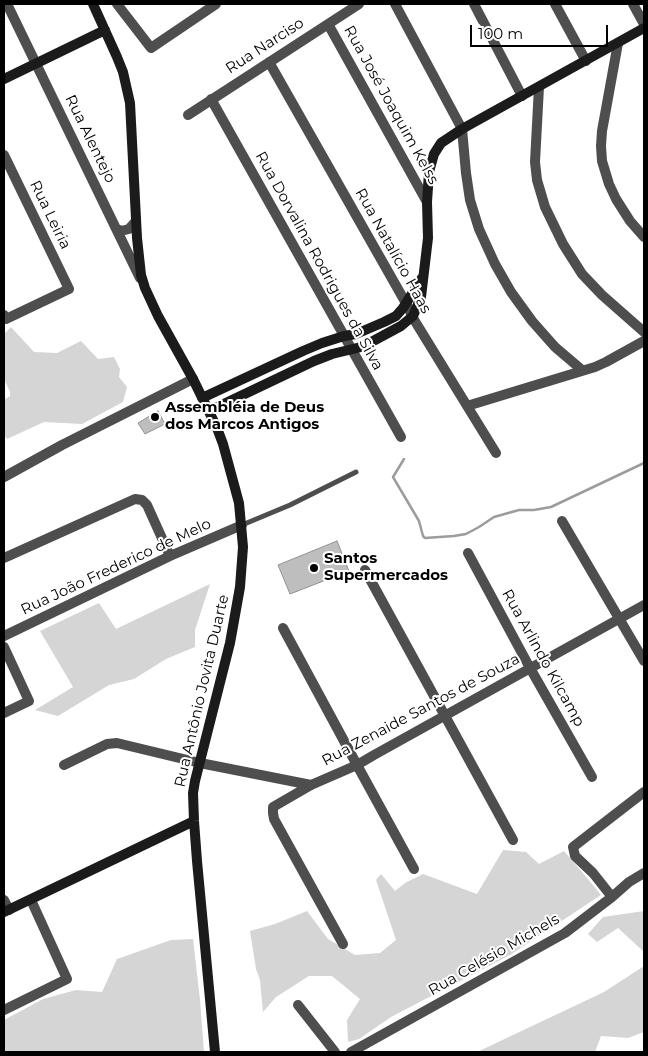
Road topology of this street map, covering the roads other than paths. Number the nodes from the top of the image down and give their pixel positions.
1 (7, 4) edge
2 (93, 4) edge
3 (117, 4) edge
4 (216, 4) edge
5 (359, 4) edge
6 (395, 4) edge
7 (474, 4) edge
8 (555, 4) edge
9 (633, 4) edge
10 (328, 24) junction
11 (644, 24) edge
12 (644, 28) edge
13 (105, 30) junction
14 (618, 43) junction
15 (586, 60) junction
16 (269, 62) junction
17 (36, 64) junction
18 (4, 79) edge
19 (539, 87) junction
20 (522, 96) junction
21 (211, 99) junction
22 (188, 114) dead end
23 (462, 129) junction
24 (4, 155) edge
25 (427, 202) junction
26 (136, 220) junction
27 (117, 229) junction
28 (644, 237) edge
29 (424, 275) junction
30 (145, 288) junction
31 (406, 303) junction
32 (5, 317) edge
33 (412, 317) junction
34 (644, 332) edge
35 (344, 336) junction
36 (644, 340) edge
37 (351, 349) junction
38 (582, 370) junction
39 (193, 379) junction
40 (202, 398) junction
41 (467, 406) junction
42 (209, 411) junction
43 (401, 437) dead end
44 (496, 453) dead end
45 (356, 472) dead end
46 (4, 477) edge
47 (562, 521) dead end
48 (242, 526) junction
49 (468, 553) dead end
50 (170, 556) junction
51 (4, 558) edge
52 (365, 570) dead end
53 (644, 605) edge
54 (620, 619) junction
55 (284, 628) dead end
56 (4, 636) edge
57 (4, 648) edge
58 (644, 661) edge
59 (530, 668) junction
60 (4, 713) edge
61 (445, 716) junction
62 (200, 763) junction
63 (357, 765) junction
64 (64, 766) dead end
65 (592, 777) dead end
66 (311, 785) junction
67 (644, 792) edge
68 (194, 822) junction
69 (513, 840) dead end
70 (414, 869) dead end
71 (644, 873) edge
72 (612, 897) junction
73 (4, 900) edge
74 (31, 900) junction
75 (6, 911) edge
76 (343, 944) dead end
77 (298, 1005) dead end
78 (4, 1010) edge
79 (216, 1052) edge
80 (335, 1052) edge
81 (351, 1052) edge

1 - 17 street, Rua Alentejo
2 - 13 main road, Rua Antônio Jovita Duarte
3 - 4 street
5 - 10 street, Rua Narciso
6 - 23 street
7 - 20 street
8 - 15 street
9 - 11 street
10 - 16 street, Rua Narciso
10 - 25 street, Rua José Joaquim Kelss
12 - 14 main road
13 - 17 main road
13 - 26 main road, Rua Antônio Jovita Duarte
14 - 15 main road
14 - 28 street
15 - 19 main road
16 - 21 street, Rua Narciso
16 - 31 street, Rua Natalício Haas
17 - 18 main road
17 - 27 street, Rua Alentejo
19 - 20 main road
19 - 34 street
20 - 23 main road
21 - 22 street, Rua Narciso
21 - 35 street, Rua Dorvalina Rodrigues da Silva
23 - 25 main road
23 - 38 street
24 - 32 street, Rua Leiria
25 - 29 main road
26 - 27 street
26 - 30 main road, Rua Antônio Jovita Duarte
27 - 30 street, Rua Alentejo
29 - 31 main road
29 - 33 main road
30 - 39 main road, Rua Antônio Jovita Duarte
31 - 33 street, Rua Natalício Haas
31 - 35 main road
33 - 37 main road
33 - 41 street, Rua Natalício Haas
35 - 37 street, Rua Dorvalina Rodrigues da Silva
35 - 40 main road
36 - 38 street
37 - 42 main road
37 - 43 street, Rua Dorvalina Rodrigues da Silva
38 - 41 street
39 - 40 main road, Rua Antônio Jovita Duarte
39 - 46 street
40 - 42 main road, Rua Antônio Jovita Duarte
41 - 44 street, Rua Natalício Haas
42 - 48 main road, Rua Antônio Jovita Duarte
45 - 48 lane
47 - 54 street
48 - 50 street, Rua João Frederico de Melo
48 - 62 main road, Rua Antônio Jovita Duarte
49 - 59 street, Rua Arlindo Kilcamp
50 - 51 street
50 - 56 street, Rua João Frederico de Melo
52 - 61 street
53 - 54 street, Rua Zenaide Santos de Souza
54 - 58 street
54 - 59 street, Rua Zenaide Santos de Souza
55 - 63 street
57 - 60 street
59 - 61 street, Rua Zenaide Santos de Souza
59 - 65 street, Rua Arlindo Kilcamp
61 - 63 street, Rua Zenaide Santos de Souza
61 - 69 street
62 - 64 street, Rua Zenaide Santos de Souza
62 - 66 street, Rua Zenaide Santos de Souza
62 - 68 main road, Rua Antônio Jovita Duarte
63 - 66 street, Rua Zenaide Santos de Souza
63 - 70 street
66 - 76 street
67 - 72 street
68 - 74 main road
68 - 79 main road, Rua Antônio Jovita Duarte
71 - 72 street, Rua Celésio Michels
72 - 81 street, Rua Celésio Michels
73 - 75 street
74 - 75 main road
74 - 78 street
77 - 80 street

